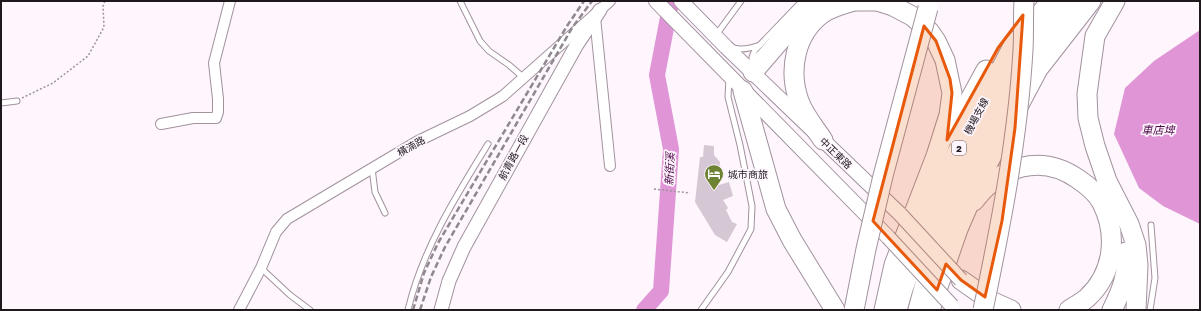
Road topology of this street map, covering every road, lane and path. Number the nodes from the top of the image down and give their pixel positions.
1 (105, 1) edge
2 (230, 1) edge
3 (460, 1) edge
4 (610, 1) edge
5 (656, 1) edge
6 (681, 1) edge
7 (741, 1) edge
8 (802, 1) edge
9 (817, 1) edge
10 (855, 1) edge
11 (930, 1) edge
12 (1024, 1) edge
13 (1034, 1) edge
14 (1051, 1) edge
15 (1069, 1) edge
16 (1091, 1) edge
17 (1115, 1) edge
18 (598, 13) junction
19 (715, 36) junction
20 (760, 45) junction
21 (726, 47) junction
22 (752, 72) junction
23 (730, 76) junction
24 (524, 78) junction
25 (742, 88) junction
26 (17, 101) joint
27 (1, 103) edge
28 (162, 124) dead end
29 (823, 140) junction
30 (488, 144) dead end
31 (610, 166) dead end
32 (372, 168) junction
33 (927, 179) junction
34 (654, 188) dead end
35 (690, 193) dead end
36 (1113, 194) junction
37 (385, 213) dead end
38 (964, 215) junction
39 (1152, 225) dead end
40 (261, 268) junction
41 (961, 280) junction
42 (954, 308) edge
43 (239, 310) edge
44 (310, 310) edge
45 (408, 310) edge
46 (441, 310) edge
47 (701, 310) edge
48 (835, 310) edge
49 (854, 310) edge
50 (884, 310) edge
51 (897, 310) edge
52 (918, 310) edge
53 (930, 310) edge
54 (983, 310) edge
55 (986, 310) edge
56 (1011, 310) edge
57 (1069, 310) edge
58 (1112, 310) edge
59 (1136, 310) edge
60 (1150, 310) edge

1 - 26 path
2 - 28 street
3 - 24 lane
4 - 18 street, 橫湳路
5 - 23 main road
6 - 19 main road, 中正東路
7 - 19 lane
8 - 20 lane
9 - 22 highway
10 - 29 highway
10 - 33 highway
11 - 49 highway, bridge
12 - 54 highway, bridge
13 - 33 highway
14 - 51 highway, 機場支線 / 2
15 - 52 highway, 機場支線 / 2
16 - 38 highway
17 - 36 highway
18 - 24 street, 橫湳路
18 - 31 street
18 - 46 street, 航青路一段
19 - 21 main road, 中正東路
20 - 21 lane
20 - 22 lane
21 - 22 main road, 中正東路
22 - 25 main road
22 - 29 main road, 中正東路
23 - 25 main road
23 - 47 lane
24 - 32 street, 橫湳路
25 - 42 main road, bridge
25 - 48 highway
26 - 27 lane
29 - 41 main road, 中正東路, bridge
30 - 45 lane
32 - 37 lane
32 - 40 street, 橫湳路
33 - 50 highway
34 - 35 path
36 - 58 highway
36 - 59 highway
38 - 53 highway
38 - 57 highway
39 - 60 lane
40 - 43 street, 橫湳路
40 - 44 lane
41 - 55 main road, 中正東路
41 - 56 highway

